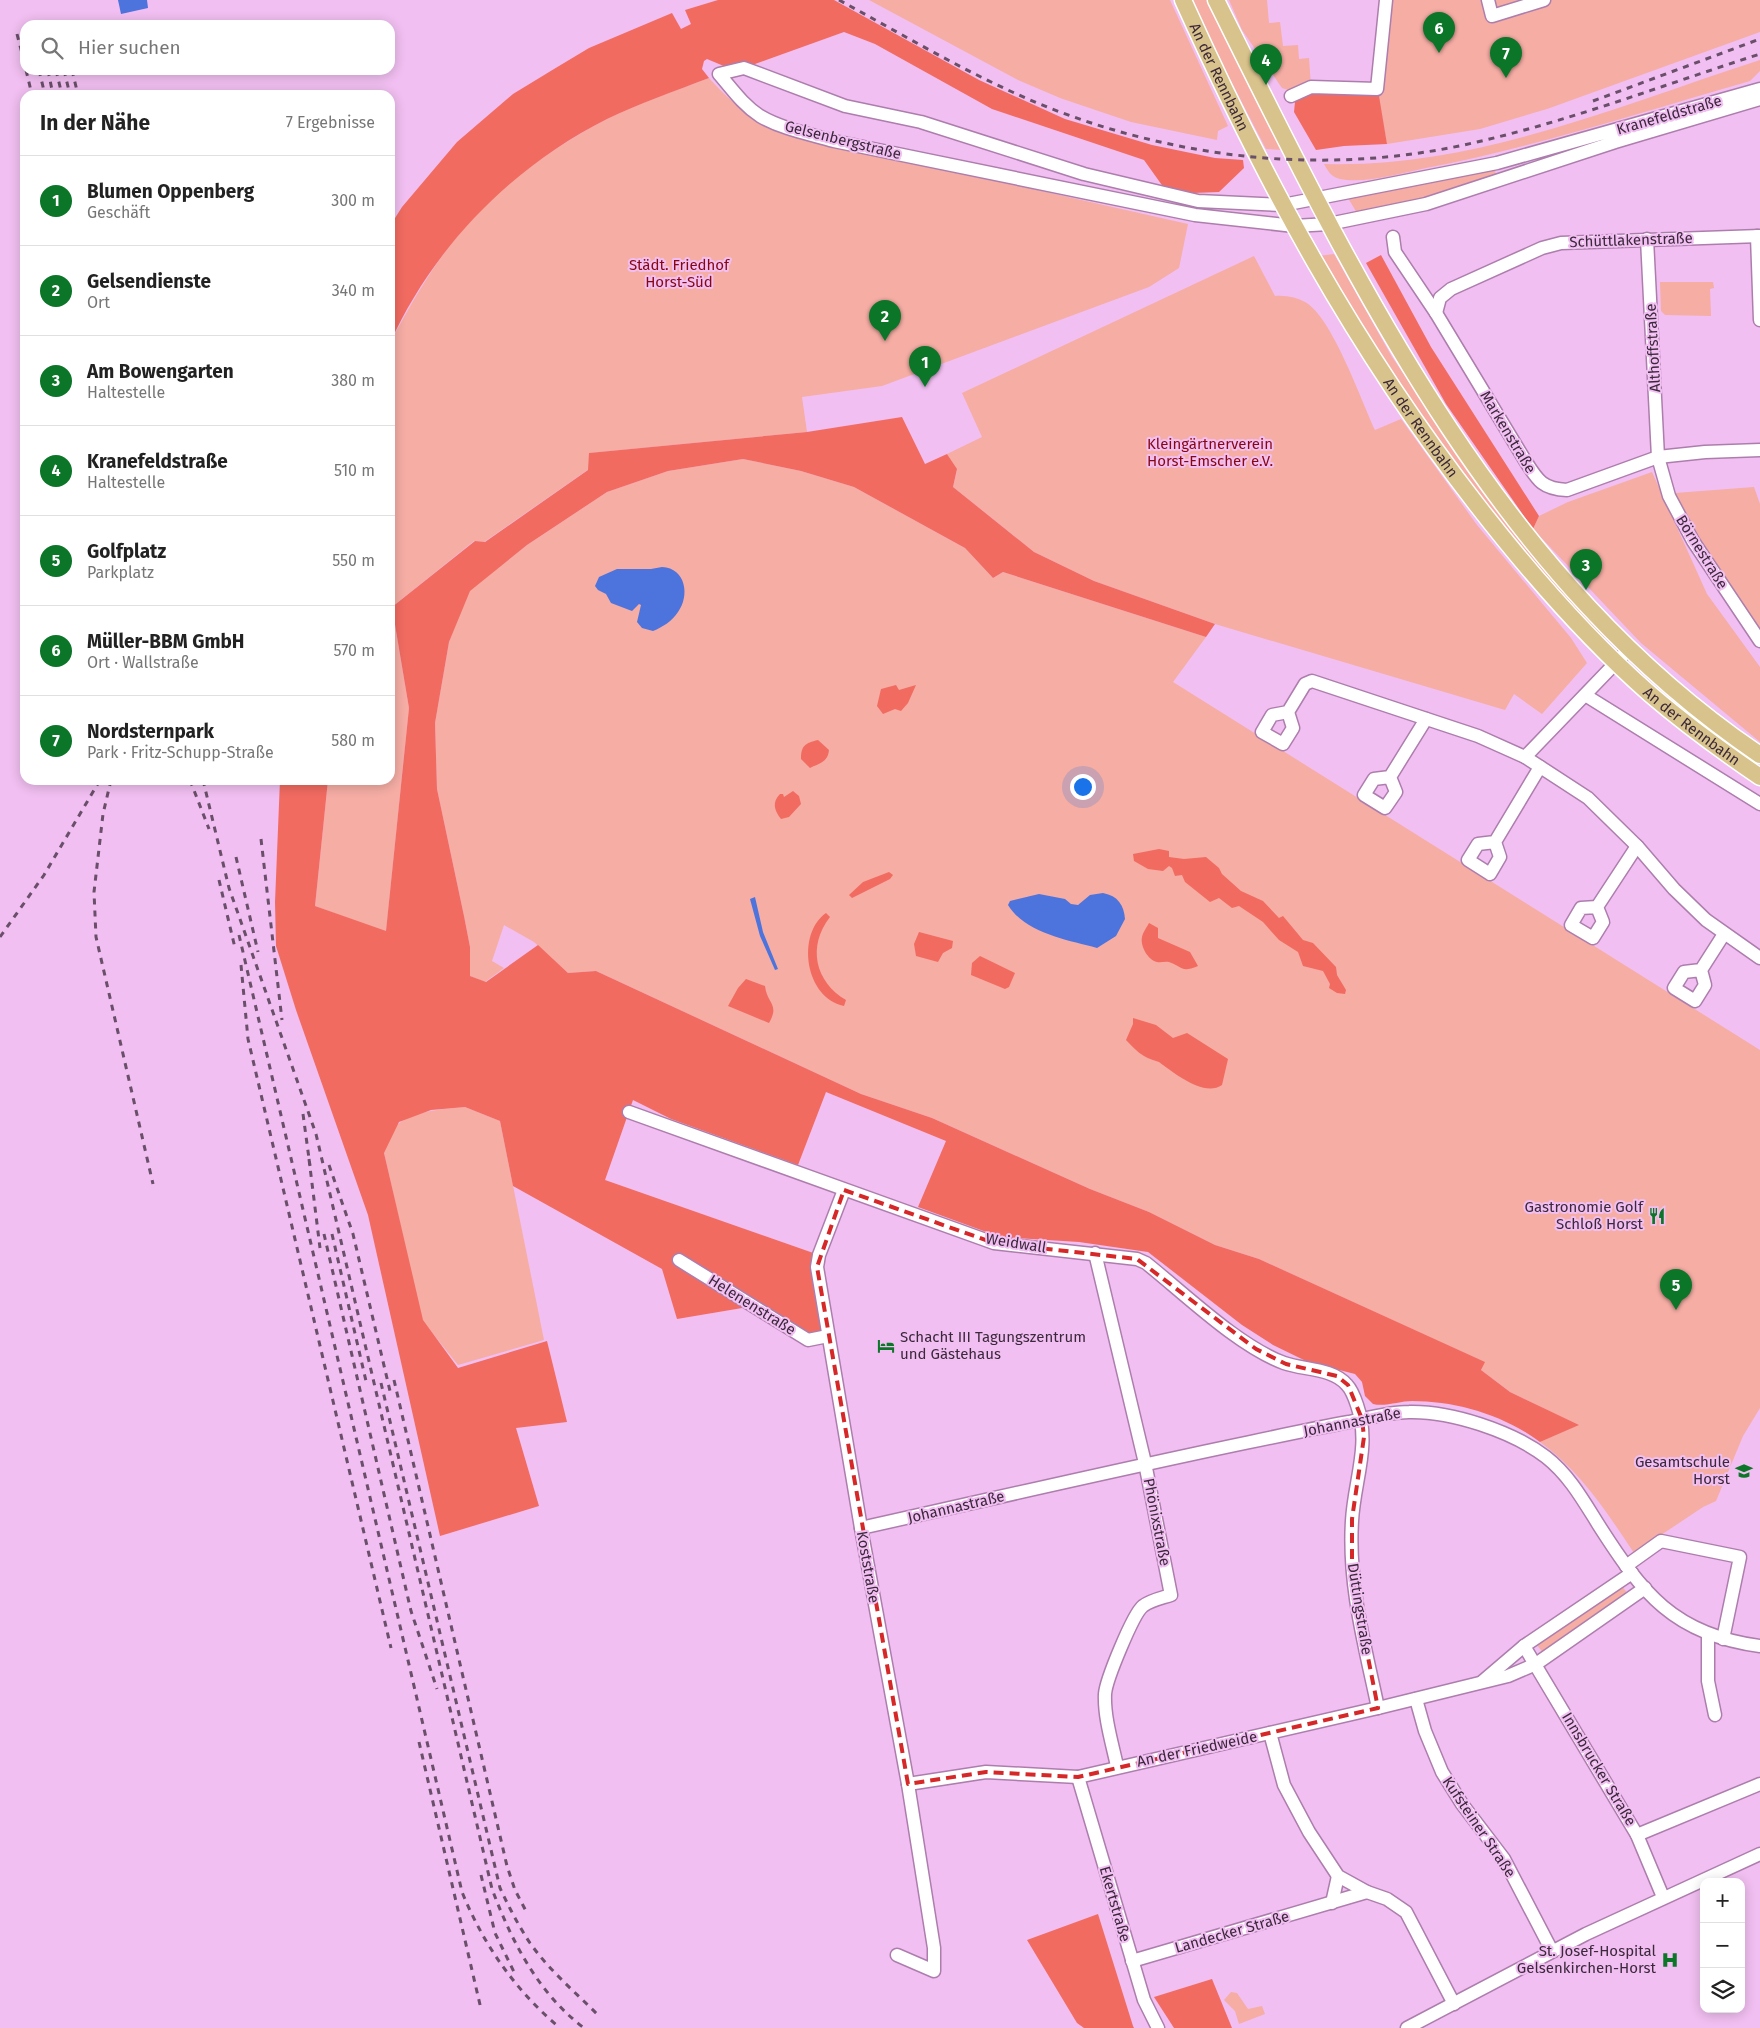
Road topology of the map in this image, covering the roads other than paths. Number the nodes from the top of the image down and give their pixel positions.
1 (1183, 0) edge
2 (1216, 0) edge
3 (1386, 0) edge
4 (1488, 0) edge
5 (1544, 0) edge
6 (1760, 89) edge
7 (1291, 96) dead end
8 (1760, 99) edge
9 (1315, 199) junction
10 (1283, 205) junction
11 (1329, 224) junction
12 (1294, 226) junction
13 (1758, 236) edge
14 (1393, 237) dead end
15 (1647, 239) junction
16 (1436, 313) junction
17 (1760, 320) edge
18 (1760, 450) edge
19 (1658, 457) junction
20 (1760, 642) edge
21 (1629, 649) junction
22 (1616, 663) junction
23 (1586, 695) junction
24 (1288, 712) dead end
25 (1426, 719) junction
26 (1760, 755) edge
27 (1525, 757) junction
28 (1540, 767) junction
29 (1390, 777) dead end
30 (1760, 777) edge
31 (1760, 804) edge
32 (1495, 842) dead end
33 (1637, 846) junction
34 (1597, 907) dead end
35 (1724, 934) junction
36 (1760, 958) edge
37 (1701, 970) dead end
38 (629, 1112) dead end
39 (844, 1190) junction
40 (1095, 1253) junction
41 (679, 1260) dead end
42 (828, 1336) junction
43 (1362, 1419) junction
44 (1145, 1463) junction
45 (861, 1528) junction
46 (1629, 1570) junction
47 (1645, 1588) junction
48 (1708, 1635) junction
49 (1723, 1638) junction
50 (1524, 1646) junction
51 (1760, 1646) edge
52 (1536, 1664) junction
53 (1482, 1682) junction
54 (1416, 1699) junction
55 (1378, 1708) junction
56 (1715, 1715) dead end
57 (1270, 1733) junction
58 (1117, 1766) junction
59 (1078, 1777) junction
60 (908, 1784) junction
61 (1760, 1784) edge
62 (1637, 1835) junction
63 (1760, 1854) edge
64 (1338, 1876) junction
65 (1367, 1892) junction
66 (1663, 1897) junction
67 (1332, 1903) junction
68 (1552, 1951) junction
69 (897, 1955) dead end
70 (1132, 1961) junction
71 (1454, 2004) junction
72 (1158, 2028) edge
73 (1407, 2028) edge

1 - 10 main road, An der Rennbahn
2 - 9 main road, An der Rennbahn
3 - 7 street
4 - 5 street
6 - 9 street, Kranefeldstraße
8 - 11 street, Kranefeldstraße
9 - 10 street, Kranefeldstraße
9 - 11 main road, An der Rennbahn
10 - 12 main road, An der Rennbahn
10 - 12 street, Gelsenbergstraße
11 - 12 street, Kranefeldstraße
11 - 21 main road, An der Rennbahn
12 - 22 main road, An der Rennbahn
13 - 15 street, Schüttlakenstraße
13 - 17 street
14 - 16 street, Markenstraße
15 - 16 street, Schüttlakenstraße
15 - 19 street, Althoffstraße
16 - 19 street, Markenstraße
18 - 19 street, Markenstraße
19 - 20 street, Börnestraße
21 - 22 street
21 - 26 main road, An der Rennbahn
22 - 23 street
22 - 30 main road, An der Rennbahn
23 - 27 street
23 - 31 street, An der Rennbahn
24 - 25 street
25 - 27 street
25 - 29 street
27 - 28 street
28 - 32 street
28 - 33 street
33 - 34 street
33 - 35 street
35 - 36 street
35 - 37 street
38 - 39 street, Weidwall
39 - 40 street, Weidwall
39 - 42 street, Koststraße
40 - 43 street, Weidwall
40 - 44 street, Phönixstraße
41 - 42 street, Helenenstraße
42 - 45 street, Koststraße
43 - 44 street, Johannastraße
43 - 46 street, Johannastraße
43 - 55 street, Düttingstraße
44 - 45 street, Johannastraße
44 - 58 street, Phönixstraße
45 - 60 street, Koststraße
46 - 47 street, Johannastraße
46 - 49 street, An der Friedweide
46 - 50 street, An der Friedweide
47 - 48 street, Johannastraße
47 - 52 street, An der Friedweide
48 - 49 street, Johannastraße
48 - 56 street
49 - 51 street, Johannastraße
50 - 52 street, Innsbrucker Straße
50 - 53 street, An der Friedweide
52 - 53 street, An der Friedweide
52 - 62 street, Innsbrucker Straße
53 - 54 street, An der Friedweide
54 - 55 street, An der Friedweide
54 - 68 street, Kufsteiner Straße
55 - 57 street, An der Friedweide
57 - 58 street, An der Friedweide
57 - 64 street
58 - 59 street, An der Friedweide
59 - 60 street, An der Friedweide
59 - 70 street, Ekertstraße
60 - 69 street, Koststraße
61 - 62 street
62 - 66 street, Innsbrucker Straße
63 - 66 street
64 - 65 street
64 - 67 street
65 - 67 street, Landecker Straße
65 - 71 street
66 - 68 street
67 - 70 street, Landecker Straße
68 - 71 street
70 - 72 street, Ekertstraße
71 - 73 street

